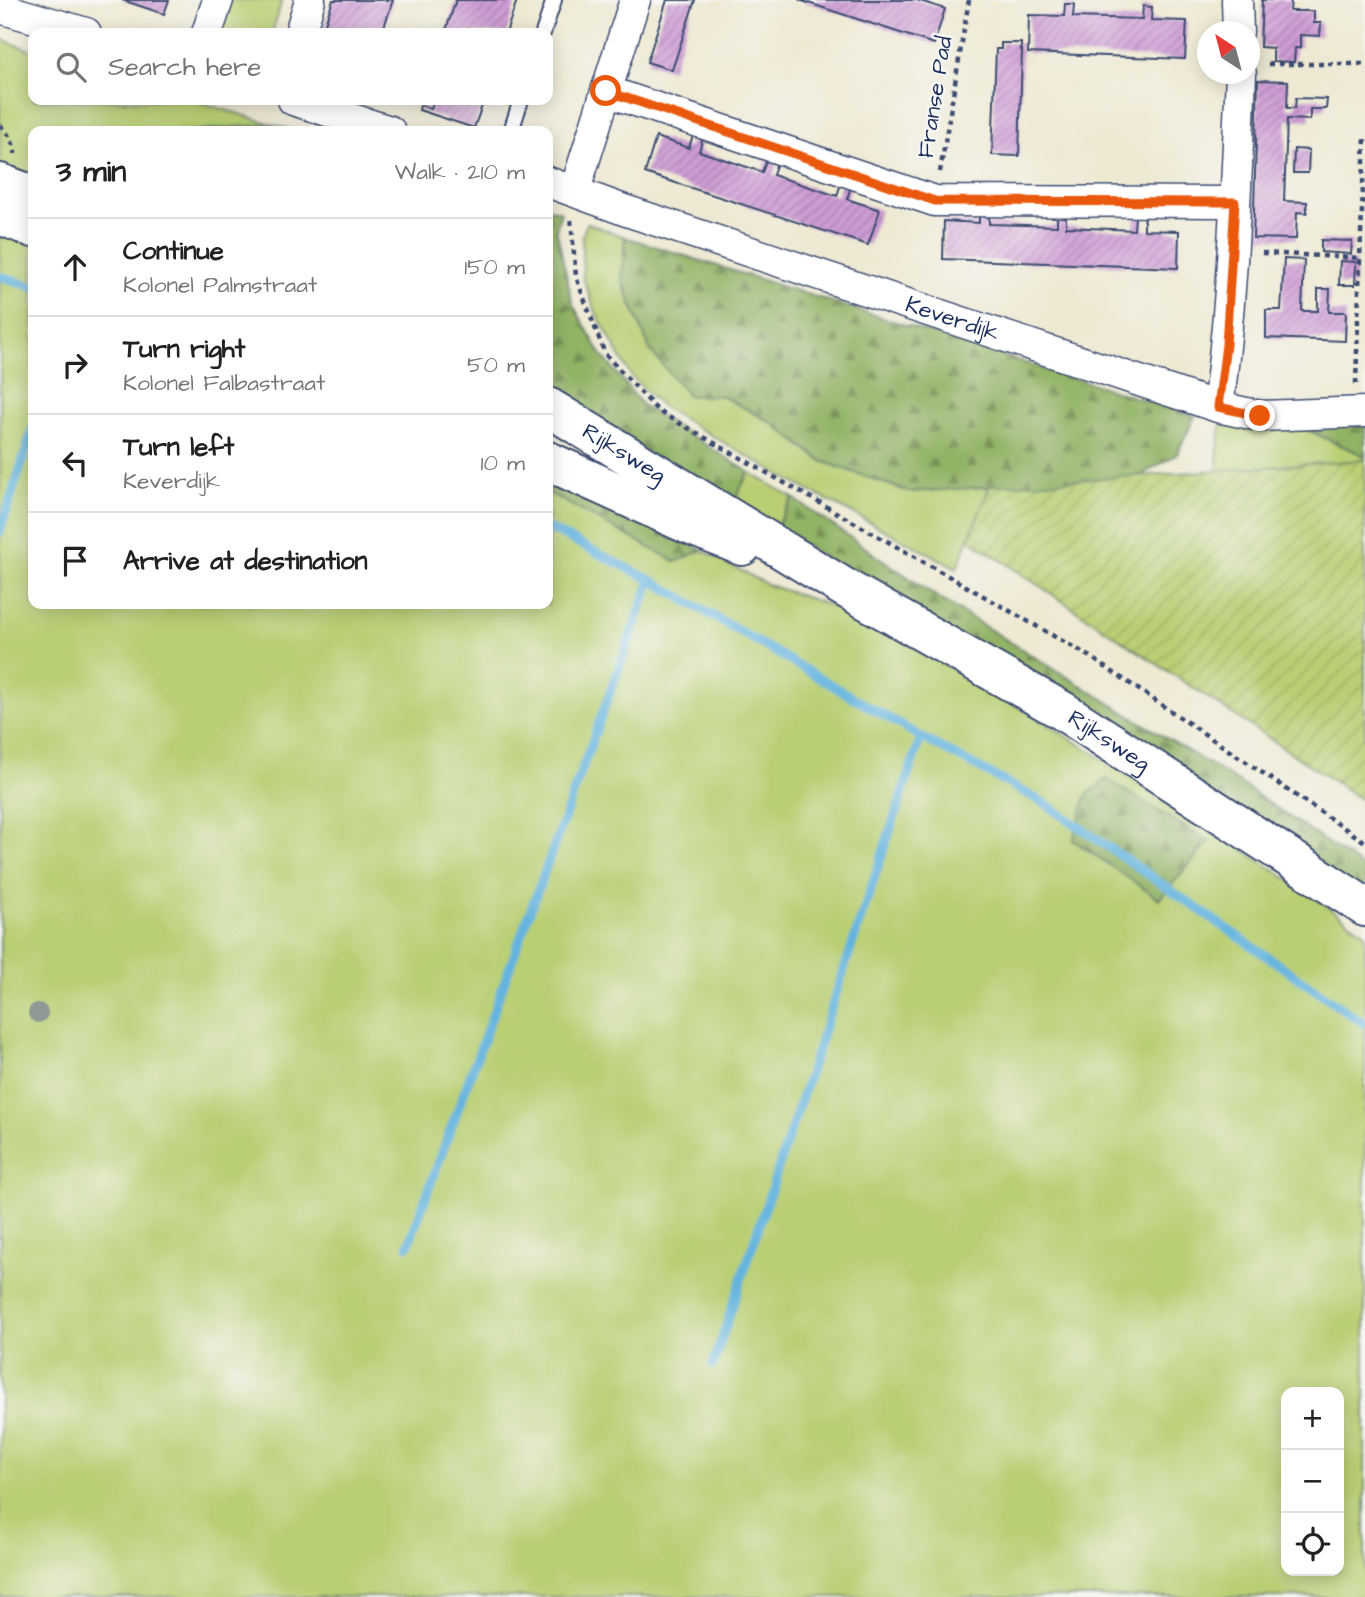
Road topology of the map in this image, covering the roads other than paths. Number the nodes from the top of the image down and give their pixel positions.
1 (218, 0) edge
2 (310, 0) edge
3 (554, 0) edge
4 (635, 0) edge
5 (1237, 0) edge
6 (0, 8) edge
7 (1238, 21) edge
8 (69, 28) edge
9 (209, 28) edge
10 (302, 28) edge
11 (545, 28) edge
12 (1250, 84) edge
13 (606, 91) junction
14 (309, 105) edge
15 (519, 105) edge
16 (374, 126) edge
17 (513, 126) edge
18 (0, 183) edge
19 (561, 186) edge
20 (28, 193) edge
21 (1235, 202) junction
22 (0, 215) edge
23 (28, 227) edge
24 (1218, 407) junction
25 (553, 410) edge
26 (1360, 413) edge
27 (553, 463) edge
28 (845, 588) junction
29 (1365, 907) edge

1 - 9 street
2 - 10 street
3 - 11 lane
4 - 13 street
5 - 7 street
6 - 8 street
12 - 21 street
13 - 19 street
13 - 21 street
14 - 16 street
15 - 17 lane
18 - 20 main road
19 - 24 street, Keverdijk
21 - 24 street
22 - 23 main road
24 - 26 street, Keverdijk
25 - 28 main road, Rijksweg
27 - 28 main road, Rijksweg
28 - 29 main road, Rijksweg

